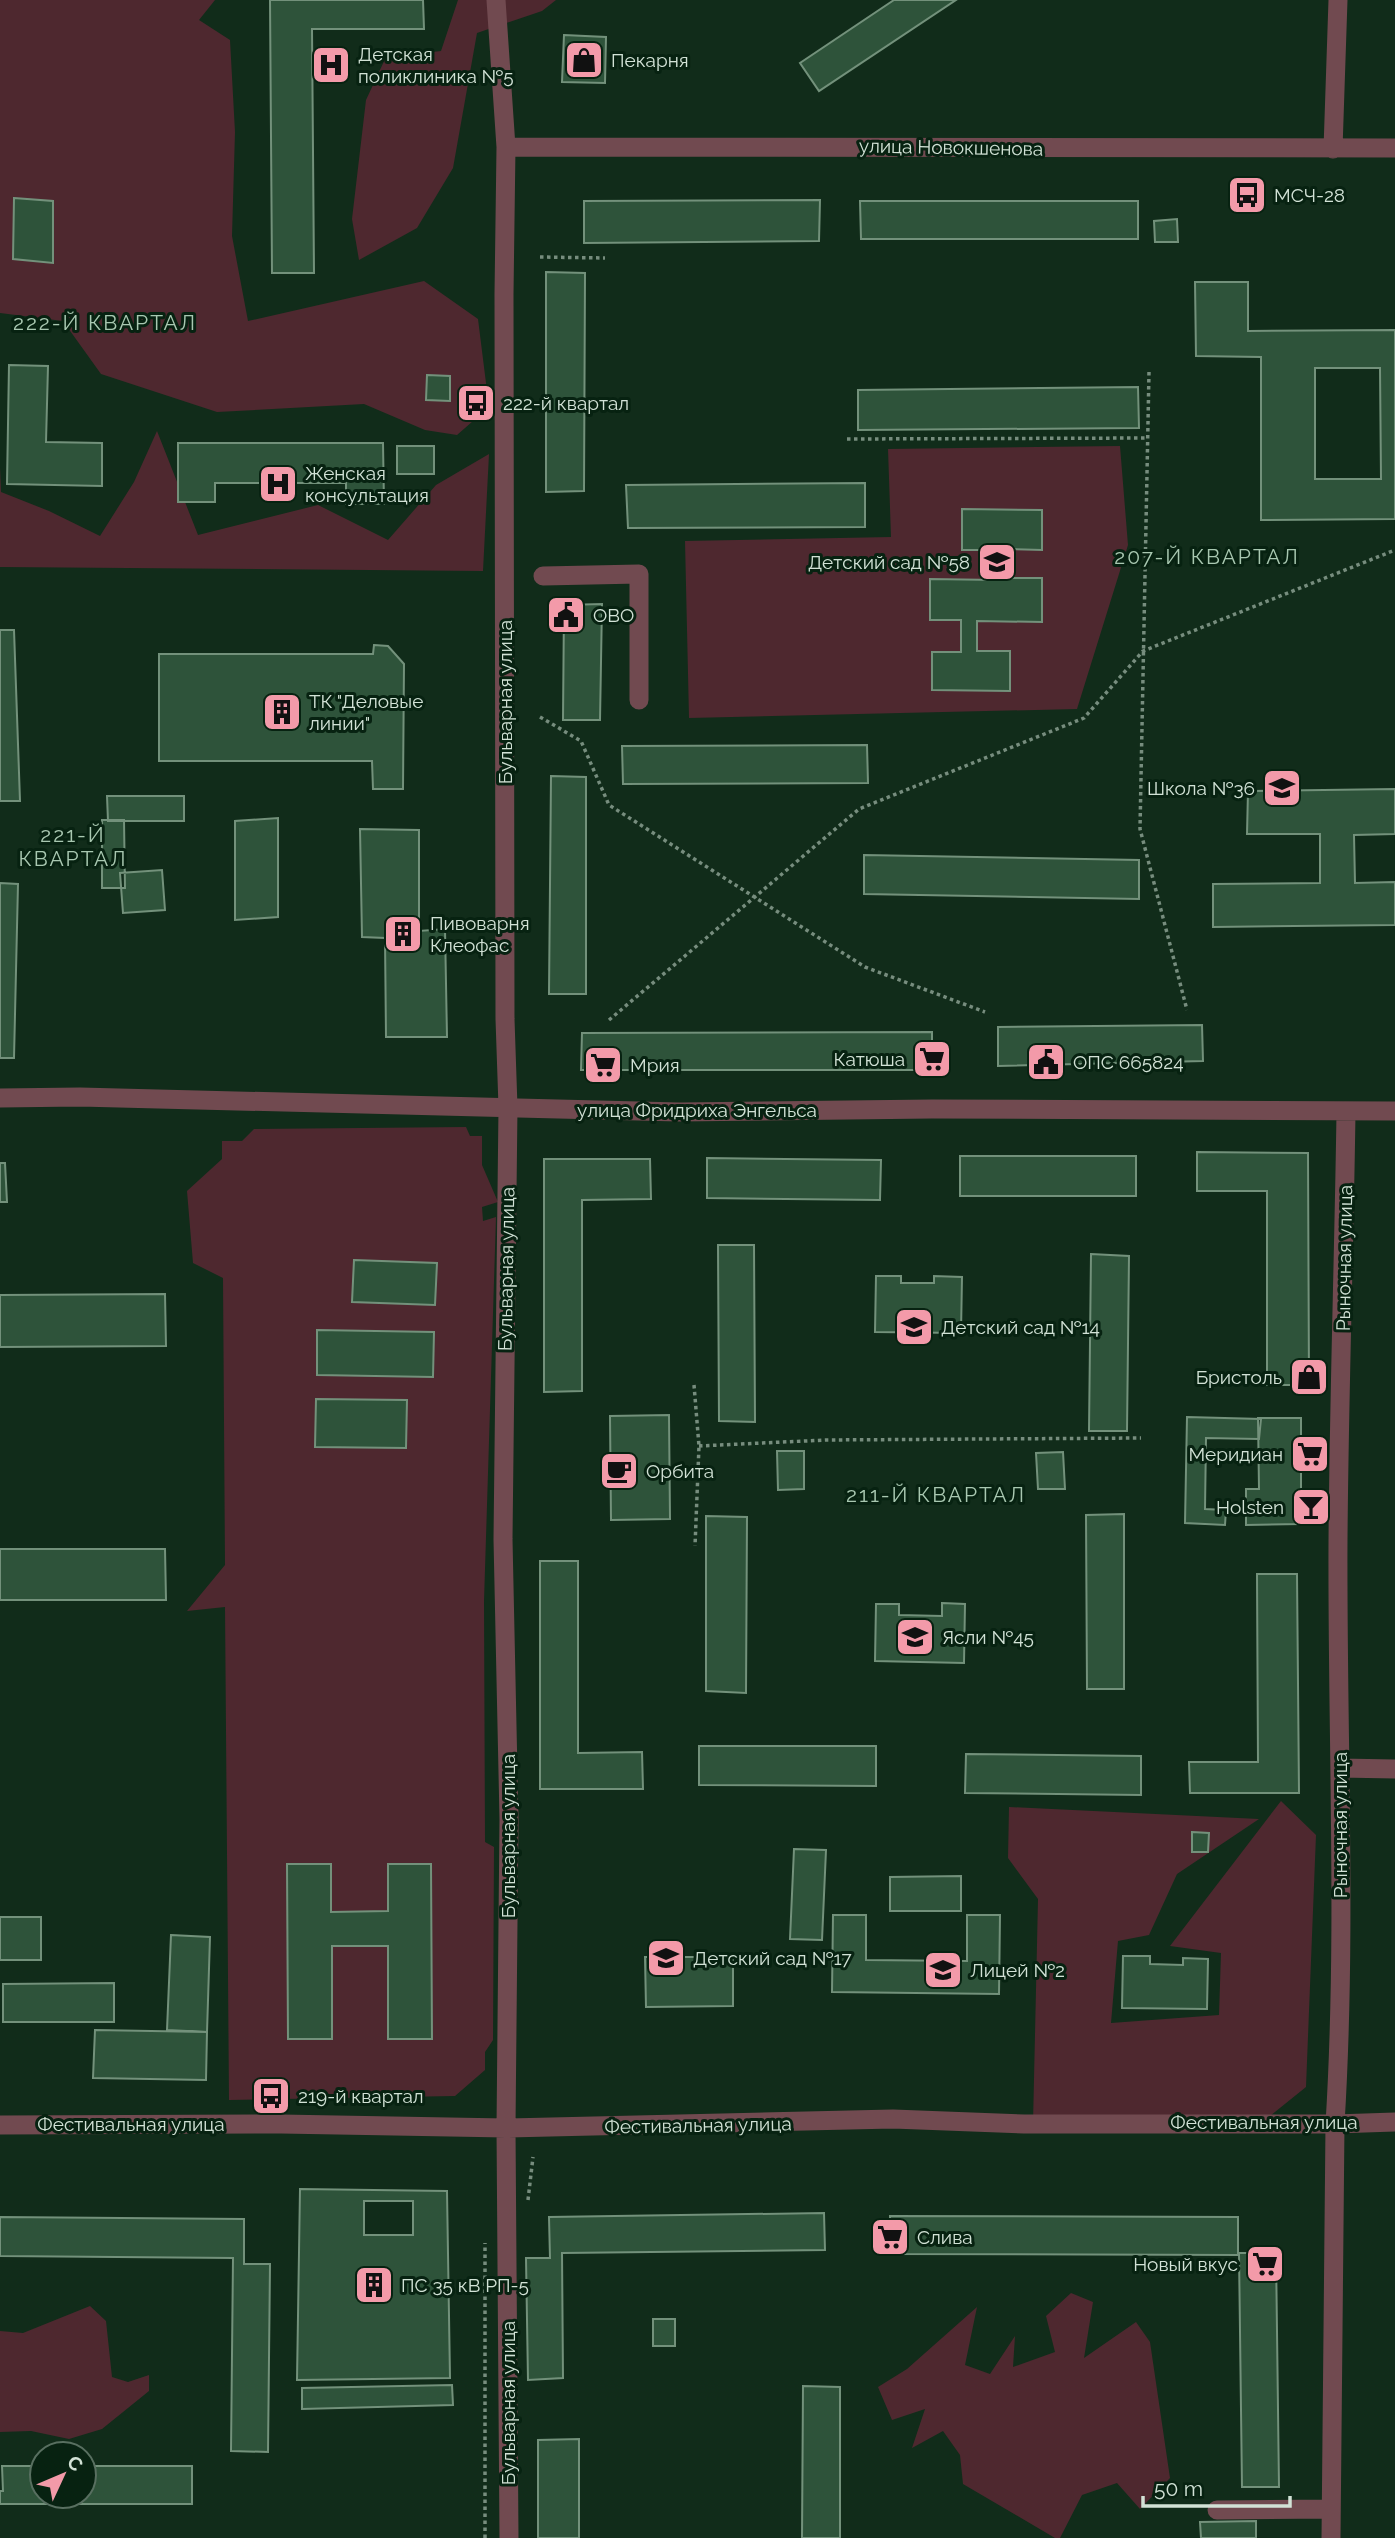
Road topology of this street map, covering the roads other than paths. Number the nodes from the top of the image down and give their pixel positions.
1 (496, 0) edge
2 (1338, 0) edge
3 (506, 147) junction
4 (1395, 148) edge
5 (1333, 149) junction
6 (543, 576) dead end
7 (639, 700) dead end
8 (0, 1098) edge
9 (508, 1107) junction
10 (1395, 1111) edge
11 (1346, 1112) junction
12 (1340, 1768) junction
13 (1395, 1769) edge
14 (1395, 2122) edge
15 (1335, 2124) junction
16 (0, 2125) edge
17 (506, 2128) junction
18 (1331, 2509) junction
19 (1217, 2510) dead end
20 (509, 2538) edge
21 (1331, 2538) edge

1 - 3 street, Бульварная улица
2 - 5 street
3 - 5 street, улица Новокшенова
3 - 9 street, Бульварная улица
4 - 5 street, улица Новокшенова
6 - 7 street
8 - 9 street, улица Фридриха Энгельса
9 - 11 street, улица Фридриха Энгельса
9 - 17 street, Бульварная улица
10 - 11 street, улица Фридриха Энгельса
11 - 12 street, Рыночная улица
12 - 13 street
12 - 15 street, Рыночная улица
14 - 15 street, Фестивальная улица
15 - 17 street, Фестивальная улица
15 - 18 street, Рыночная улица
16 - 17 street, Фестивальная улица
17 - 20 street, Бульварная улица
18 - 19 street
18 - 21 street, Рыночная улица

